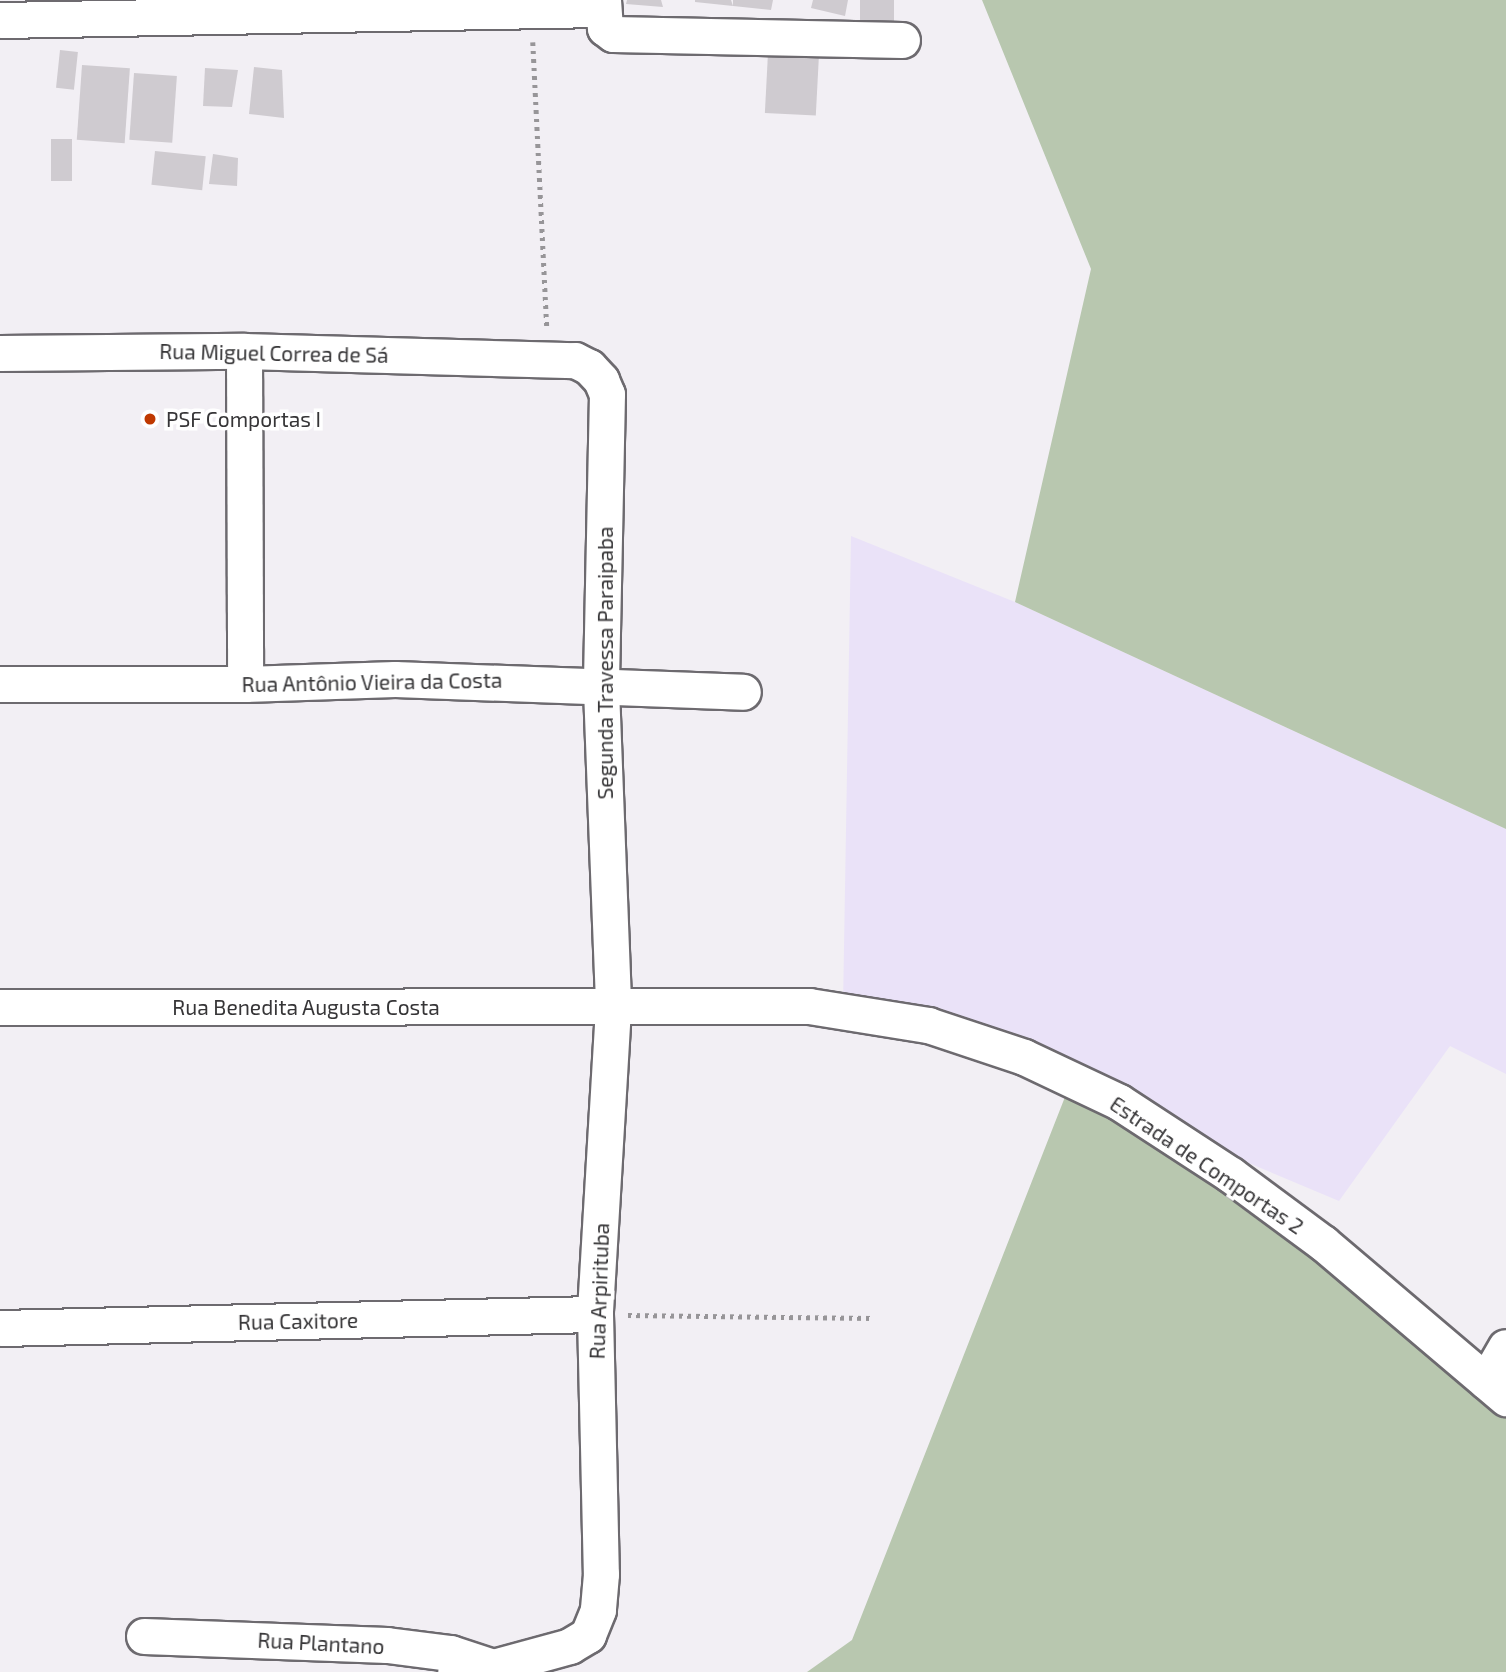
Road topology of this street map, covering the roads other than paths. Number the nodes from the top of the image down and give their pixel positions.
1 (603, 4) edge
2 (0, 20) edge
3 (902, 40) dead end
4 (244, 351) junction
5 (0, 353) edge
6 (548, 359) joint
7 (0, 684) edge
8 (245, 684) junction
9 (601, 689) junction
10 (743, 692) dead end
11 (0, 1007) edge
12 (612, 1008) junction
13 (595, 1314) junction
14 (0, 1328) edge
15 (1506, 1348) edge
16 (1496, 1389) edge
17 (144, 1636) dead end
18 (494, 1667) junction
19 (455, 1672) edge

1 - 2 street
1 - 3 street
4 - 5 street, Rua Miguel Correa de Sá
4 - 6 street, Rua Miguel Correa de Sá
4 - 8 street
6 - 9 street, Segunda Travessa Paraipaba
7 - 8 street, Rua Antônio Vieira da Costa
8 - 9 street, Rua Antônio Vieira da Costa
9 - 10 street, Rua Antônio Vieira da Costa
9 - 12 street, Segunda Travessa Paraipaba
11 - 12 street, Rua Benedita Augusta Costa
12 - 13 street, Rua Arpirituba
12 - 16 street, Estrada de Comportas 2
13 - 14 street, Rua Caxitore
13 - 18 street, Rua Arpirituba
15 - 16 street
17 - 18 street, Rua Plantano
18 - 19 street

